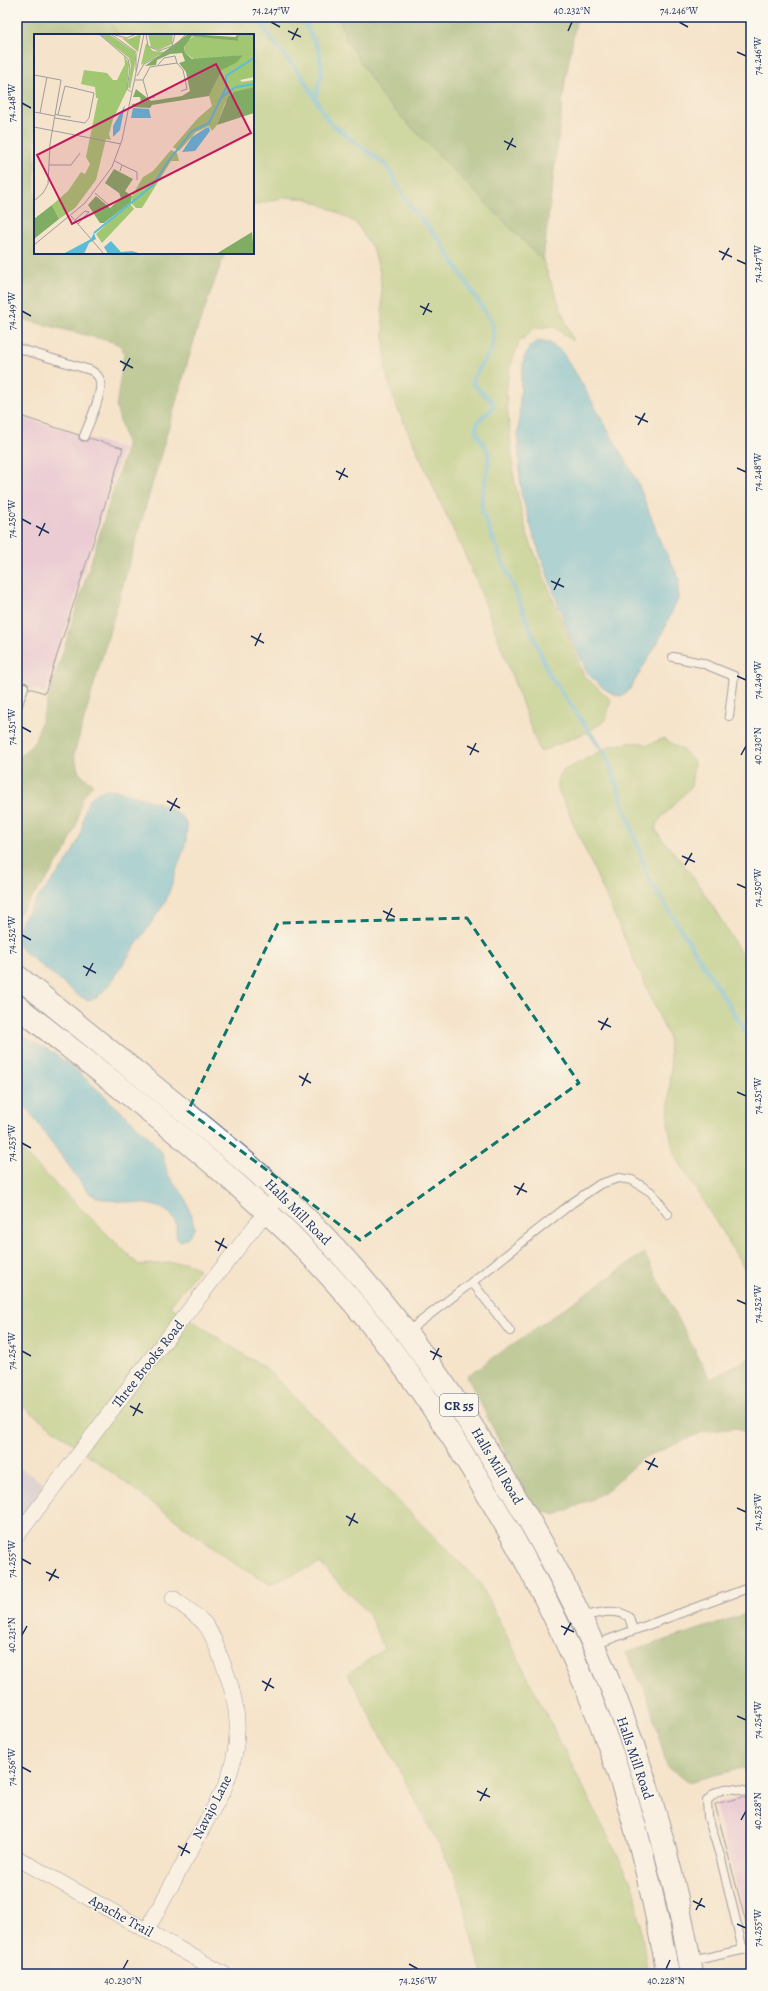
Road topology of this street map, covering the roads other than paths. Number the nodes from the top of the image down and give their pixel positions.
1 (17, 348) edge
2 (84, 436) dead end
3 (673, 657) dead end
4 (24, 687) dead end
5 (17, 707) edge
6 (729, 716) dead end
7 (17, 976) edge
8 (17, 1006) edge
9 (126, 1092) junction
10 (208, 1130) junction
11 (280, 1193) junction
12 (266, 1211) junction
13 (668, 1214) dead end
14 (472, 1282) junction
15 (510, 1331) dead end
16 (406, 1333) junction
17 (17, 1536) edge
18 (751, 1587) edge
19 (173, 1598) dead end
20 (580, 1617) junction
21 (634, 1630) junction
22 (593, 1645) junction
23 (751, 1797) edge
24 (17, 1858) edge
25 (147, 1930) junction
26 (747, 1949) edge
27 (691, 1967) edge
28 (224, 1974) edge
29 (668, 1974) edge

1 - 2 lane
3 - 6 lane
4 - 5 lane
7 - 10 main road, Halls Mill Road / CR 55
8 - 9 main road, Halls Mill Road / CR 55
9 - 10 main road
9 - 12 main road, Halls Mill Road / CR 55
10 - 11 main road, Halls Mill Road / CR 55
11 - 12 street, Three Brooks Road
11 - 16 main road, Halls Mill Road / CR 55
12 - 17 street, Three Brooks Road
12 - 29 main road, Halls Mill Road / CR 55
13 - 14 lane
14 - 15 lane
14 - 16 lane
16 - 20 main road, Halls Mill Road / CR 55
18 - 21 lane
19 - 25 street, Navajo Lane
20 - 21 lane
20 - 22 main road, Halls Mill Road / CR 55
21 - 22 lane
22 - 27 main road, Halls Mill Road / CR 55
23 - 26 lane
24 - 25 street, Apache Trail
25 - 28 street, Apache Trail
26 - 27 lane

